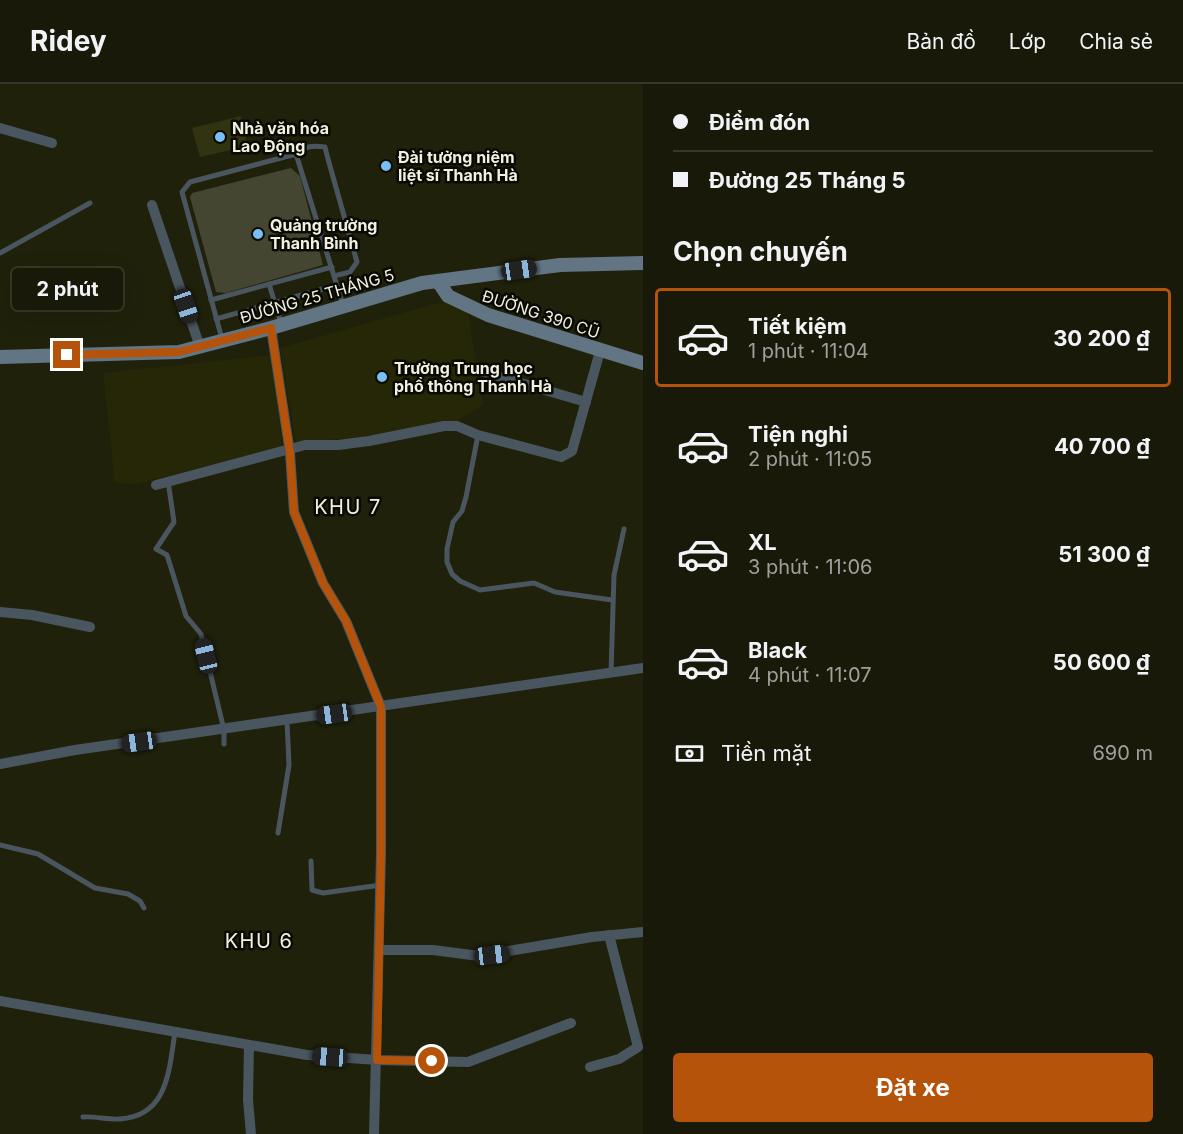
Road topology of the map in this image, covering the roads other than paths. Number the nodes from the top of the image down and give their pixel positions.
1 (0, 128) edge
2 (52, 143) dead end
3 (296, 153) junction
4 (90, 203) dead end
5 (152, 205) dead end
6 (0, 253) edge
7 (643, 263) edge
8 (332, 267) junction
9 (334, 276) junction
10 (438, 281) junction
11 (269, 284) junction
12 (337, 285) junction
13 (211, 300) junction
14 (275, 303) junction
15 (343, 306) junction
16 (216, 319) junction
17 (276, 327) junction
18 (222, 341) junction
19 (200, 347) junction
20 (600, 351) junction
21 (0, 357) edge
22 (643, 363) edge
23 (483, 372) dead end
24 (586, 402) junction
25 (478, 435) junction
26 (289, 448) junction
27 (168, 481) junction
28 (156, 485) dead end
29 (624, 529) dead end
30 (612, 600) junction
31 (0, 612) edge
32 (90, 627) dead end
33 (643, 668) edge
34 (610, 673) junction
35 (381, 707) junction
36 (287, 721) junction
37 (224, 730) junction
38 (224, 744) dead end
39 (0, 764) edge
40 (278, 833) dead end
41 (0, 844) edge
42 (311, 861) dead end
43 (381, 885) junction
44 (144, 908) dead end
45 (643, 932) edge
46 (609, 935) junction
47 (379, 950) junction
48 (0, 1001) edge
49 (571, 1023) dead end
50 (175, 1032) junction
51 (249, 1045) junction
52 (377, 1060) junction
53 (590, 1067) dead end
54 (82, 1117) dead end
55 (251, 1134) edge
56 (375, 1134) edge

1 - 2 street
3 - 8 lane
3 - 9 lane
3 - 13 lane
4 - 6 lane
5 - 19 street
7 - 10 main road, ĐƯỜNG 25 THÁNG 5
8 - 9 lane
8 - 11 lane
9 - 12 lane
10 - 15 main road, ĐƯỜNG 25 THÁNG 5
10 - 20 main road, ĐƯỜNG 390 CŨ
11 - 13 lane
11 - 14 lane
12 - 14 lane
12 - 15 lane
13 - 16 lane
14 - 16 lane
14 - 17 lane
15 - 17 main road, ĐƯỜNG 25 THÁNG 5
16 - 18 lane
17 - 18 main road, ĐƯỜNG 25 THÁNG 5
17 - 26 street
18 - 19 main road, ĐƯỜNG 25 THÁNG 5
19 - 21 main road, ĐƯỜNG 25 THÁNG 5
20 - 22 main road, ĐƯỜNG 390 CŨ
20 - 24 street
23 - 24 street
24 - 25 street
25 - 26 street
25 - 30 lane
26 - 27 street
26 - 35 street
27 - 28 street
27 - 37 lane
29 - 30 lane
30 - 34 lane
31 - 32 street
33 - 34 street
34 - 35 street
35 - 36 street
35 - 43 street
36 - 37 street
36 - 40 lane
37 - 38 lane
37 - 39 street
41 - 44 lane
42 - 43 lane
43 - 47 street
45 - 46 street
46 - 47 street
46 - 53 street
47 - 52 street
48 - 50 street
49 - 52 street
50 - 51 street
50 - 54 lane
51 - 52 street
51 - 55 street
52 - 56 street

